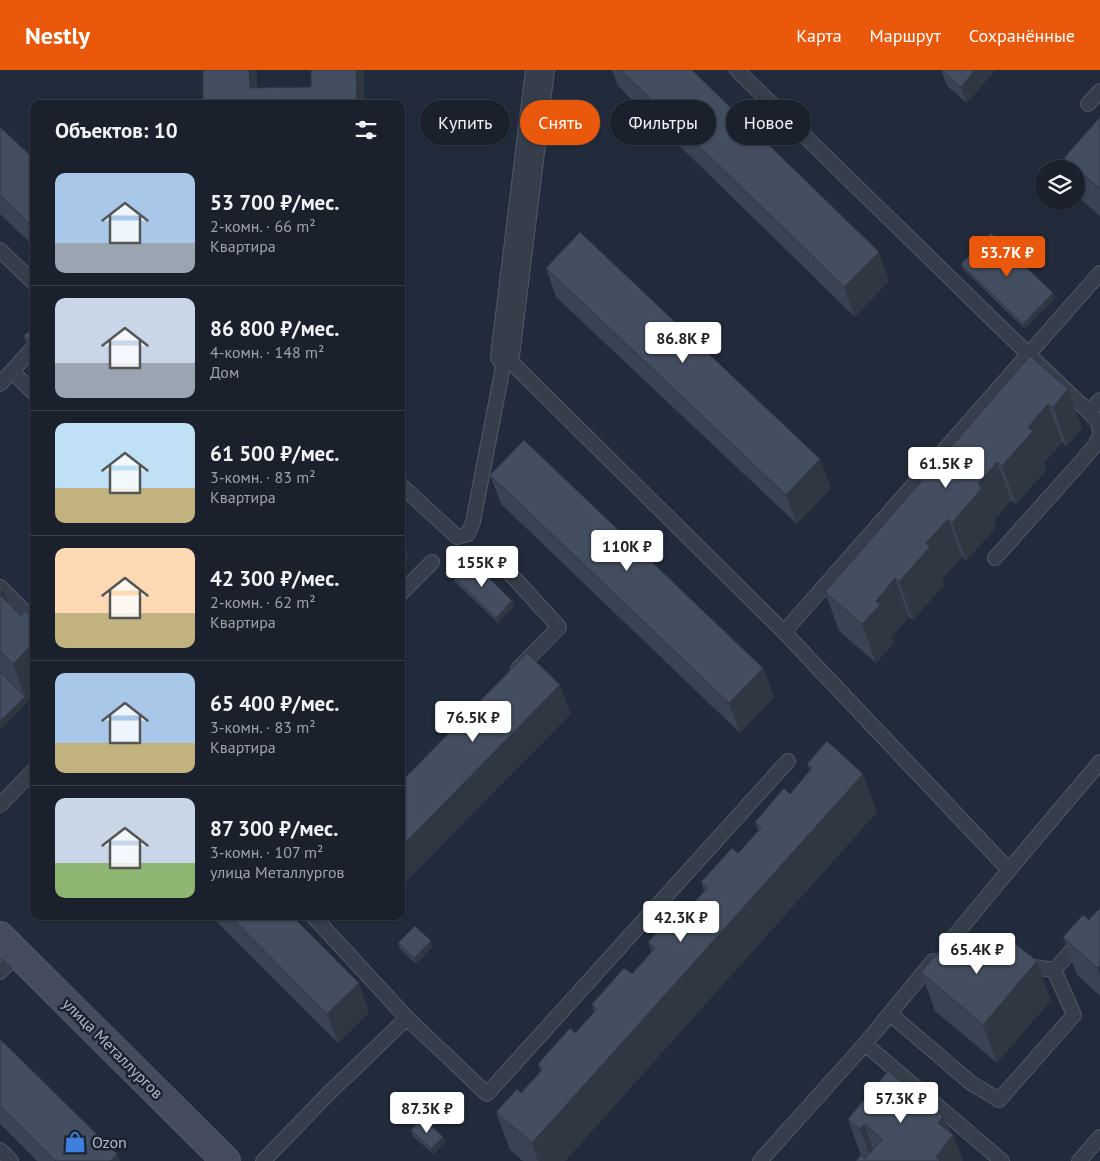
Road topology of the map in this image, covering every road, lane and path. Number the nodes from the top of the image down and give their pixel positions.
1 (540, 70) edge
2 (737, 70) edge
3 (1100, 91) edge
4 (1088, 104) dead end
5 (0, 250) edge
6 (1100, 273) edge
7 (30, 279) edge
8 (30, 351) edge
9 (1028, 354) junction
10 (505, 356) junction
11 (12, 371) junction
12 (0, 384) edge
13 (30, 389) edge
14 (1100, 400) edge
15 (1089, 412) junction
16 (1100, 434) edge
17 (405, 489) edge
18 (493, 556) dead end
19 (995, 558) dead end
20 (432, 562) dead end
21 (0, 587) edge
22 (405, 589) edge
23 (30, 616) edge
24 (784, 632) junction
25 (511, 675) edge
26 (788, 761) dead end
27 (1099, 766) edge
28 (30, 774) edge
29 (0, 805) edge
30 (1009, 870) junction
31 (1100, 918) edge
32 (317, 920) edge
33 (940, 952) junction
34 (6, 954) edge
35 (1054, 970) junction
36 (890, 1014) junction
37 (407, 1018) junction
38 (865, 1044) junction
39 (1100, 1137) edge
40 (0, 1150) edge
41 (11, 1161) edge
42 (226, 1161) edge
43 (263, 1161) edge
44 (760, 1161) edge
45 (1002, 1161) edge
46 (1079, 1161) edge

1 - 10 street
2 - 9 lane
3 - 4 lane
5 - 7 lane
6 - 9 lane
8 - 11 lane
9 - 15 lane
9 - 24 lane
10 - 17 lane
10 - 24 lane
11 - 12 lane
11 - 13 lane
14 - 15 lane
15 - 16 lane
16 - 19 lane
18 - 25 lane
20 - 22 lane
21 - 23 lane
24 - 30 lane
26 - 37 lane
27 - 30 lane
28 - 29 lane
30 - 33 lane
31 - 35 lane
32 - 37 lane
33 - 35 lane
33 - 36 lane
34 - 42 main road, улица Металлургов
35 - 36 lane
36 - 38 lane
37 - 43 lane
38 - 44 lane
38 - 45 lane
39 - 46 lane
40 - 41 lane

